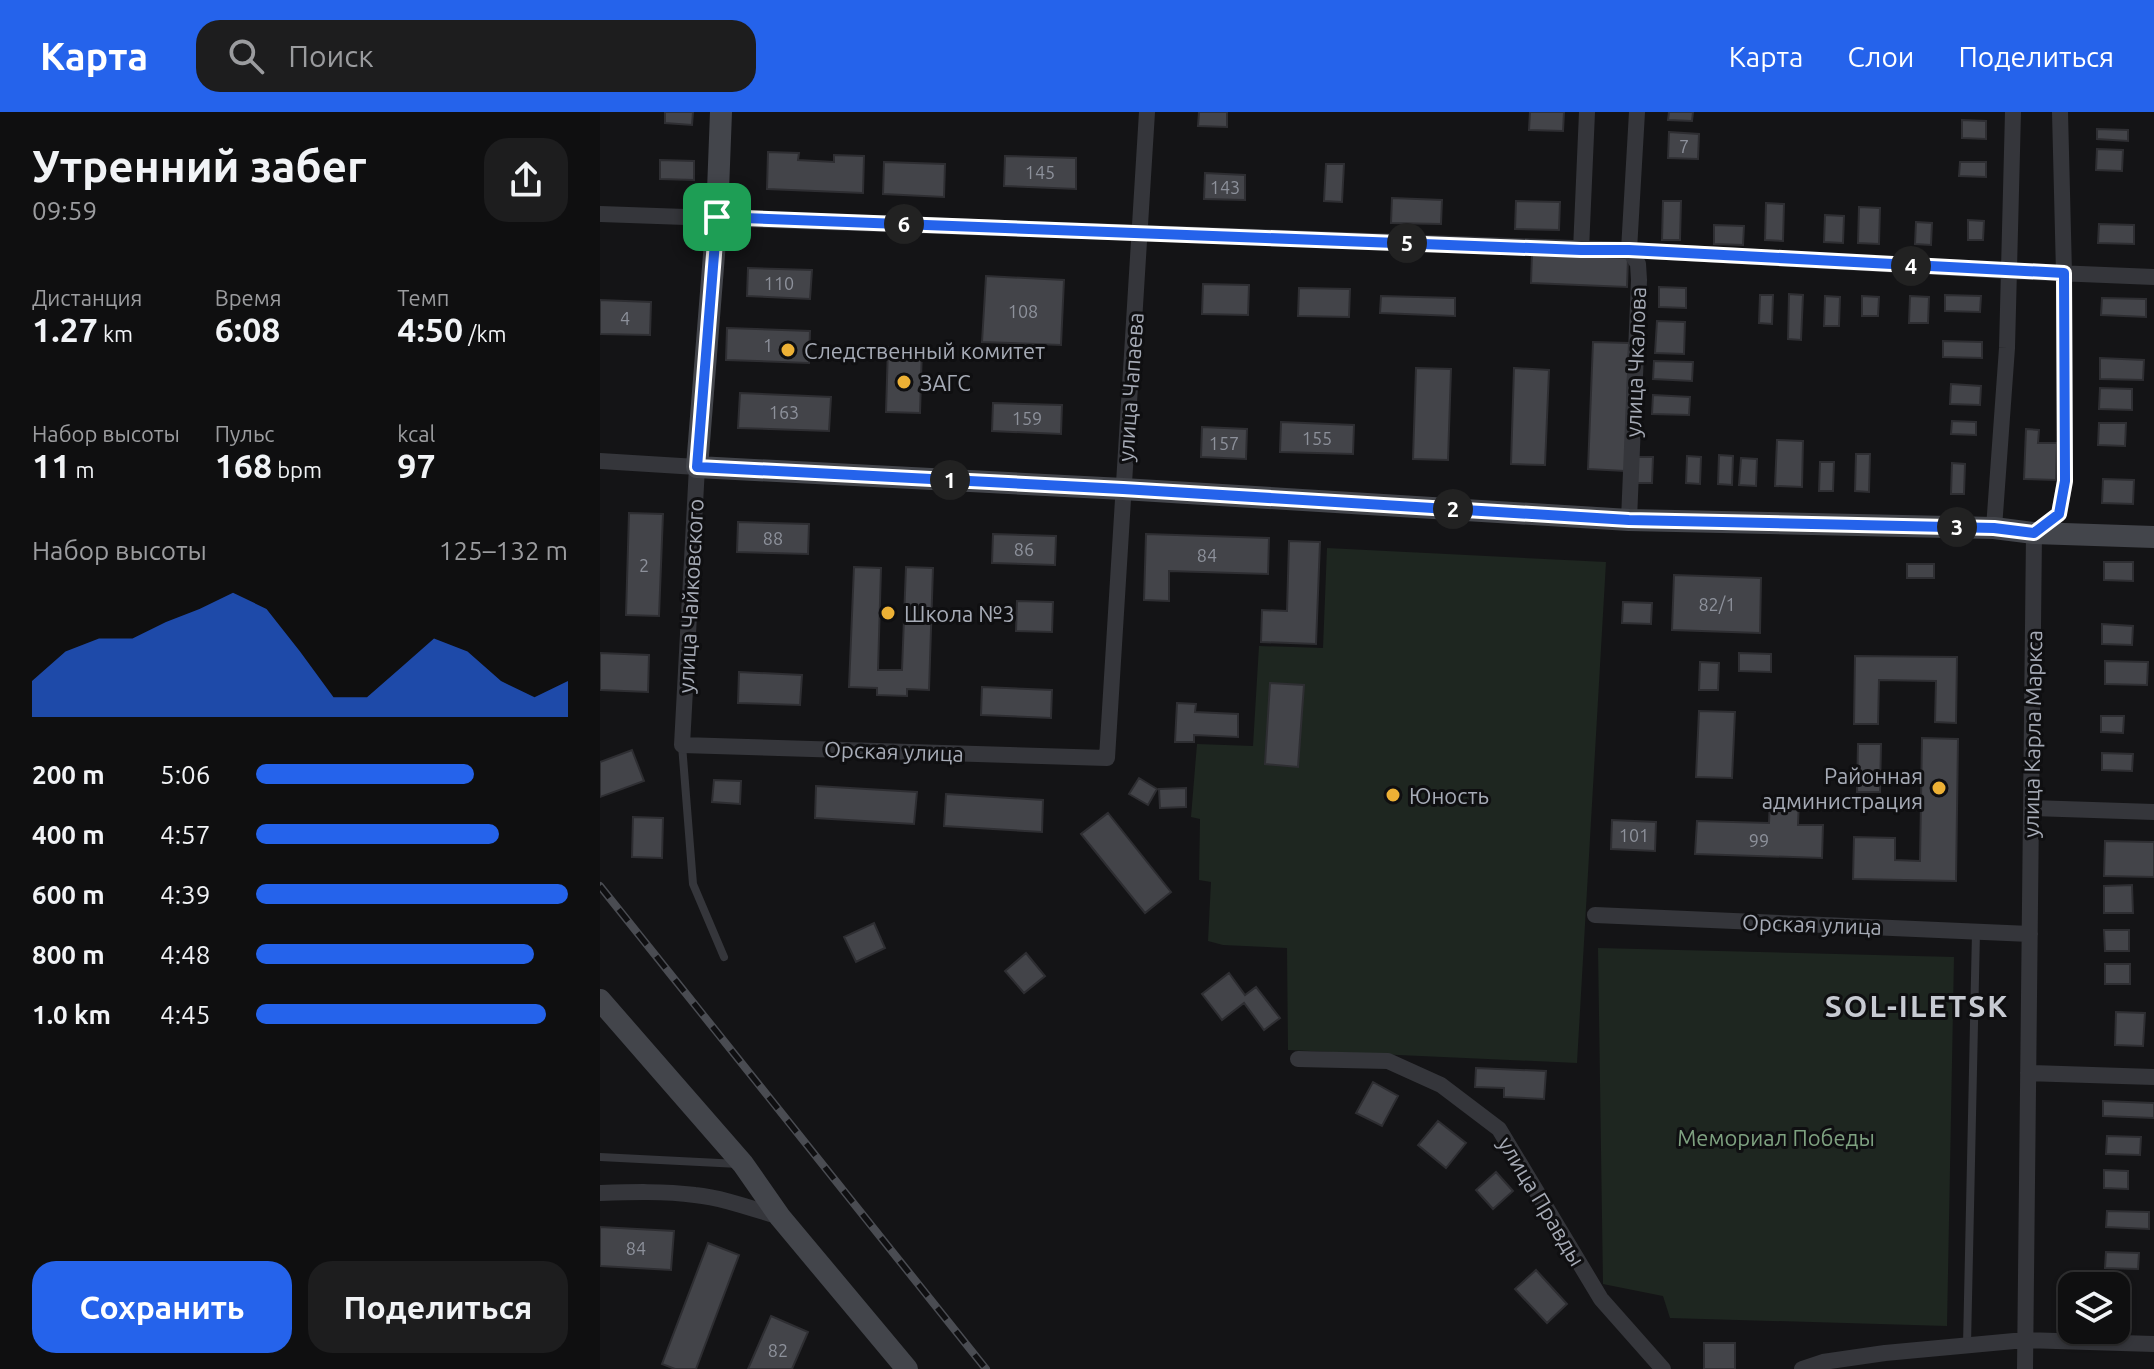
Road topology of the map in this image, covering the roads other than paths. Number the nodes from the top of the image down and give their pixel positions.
1 (721, 112) edge
2 (1147, 112) edge
3 (1587, 112) edge
4 (1637, 112) edge
5 (2013, 112) edge
6 (2060, 112) edge
7 (600, 214) edge
8 (717, 217) junction
9 (1140, 233) junction
10 (1581, 250) junction
11 (1629, 250) junction
12 (2009, 271) junction
13 (2064, 273) junction
14 (2154, 277) edge
15 (600, 461) edge
16 (697, 467) junction
17 (1123, 489) junction
18 (1629, 520) junction
19 (1994, 528) junction
20 (2034, 533) junction
21 (2154, 537) edge
22 (682, 745) junction
23 (1107, 758) joint
24 (2031, 808) junction
25 (2154, 812) edge
26 (1595, 915) dead end
27 (1976, 931) junction
28 (2030, 934) junction
29 (724, 957) dead end
30 (600, 1000) edge
31 (1298, 1059) dead end
32 (2028, 1073) junction
33 (2154, 1077) edge
34 (600, 1157) edge
35 (743, 1164) junction
36 (600, 1193) edge
37 (780, 1217) junction
38 (2025, 1340) junction
39 (2154, 1344) edge
40 (1967, 1345) junction
41 (907, 1369) edge
42 (1663, 1369) edge
43 (1802, 1369) edge
44 (2025, 1369) edge

1 - 8 street, улица Чайковского
2 - 9 street, улица Чапаева
3 - 10 street
4 - 11 street, улица Чкалова
5 - 12 street
6 - 13 street
7 - 8 street
8 - 9 street
8 - 16 street, улица Чайковского
9 - 10 street
9 - 17 street, улица Чапаева
10 - 11 street
11 - 12 street
11 - 18 street, улица Чкалова
12 - 13 street
12 - 19 street
13 - 14 street
13 - 20 street
15 - 16 street
16 - 17 street
16 - 22 street, улица Чайковского
17 - 18 street
17 - 23 street, улица Чапаева
18 - 19 street
19 - 20 street
20 - 21 street
20 - 24 street, улица Карла Маркса
22 - 23 street, Орская улица
22 - 29 lane
24 - 25 street
24 - 28 street, улица Карла Маркса
26 - 27 street, Орская улица
27 - 28 street, Орская улица
27 - 40 lane
28 - 32 street, улица Карла Маркса
30 - 35 street
31 - 42 street, улица Правды
32 - 33 street
32 - 38 street, улица Карла Маркса
34 - 35 lane
35 - 37 street
36 - 37 street
37 - 41 street
38 - 39 street
38 - 40 street
38 - 44 street, улица Карла Маркса
40 - 43 street

